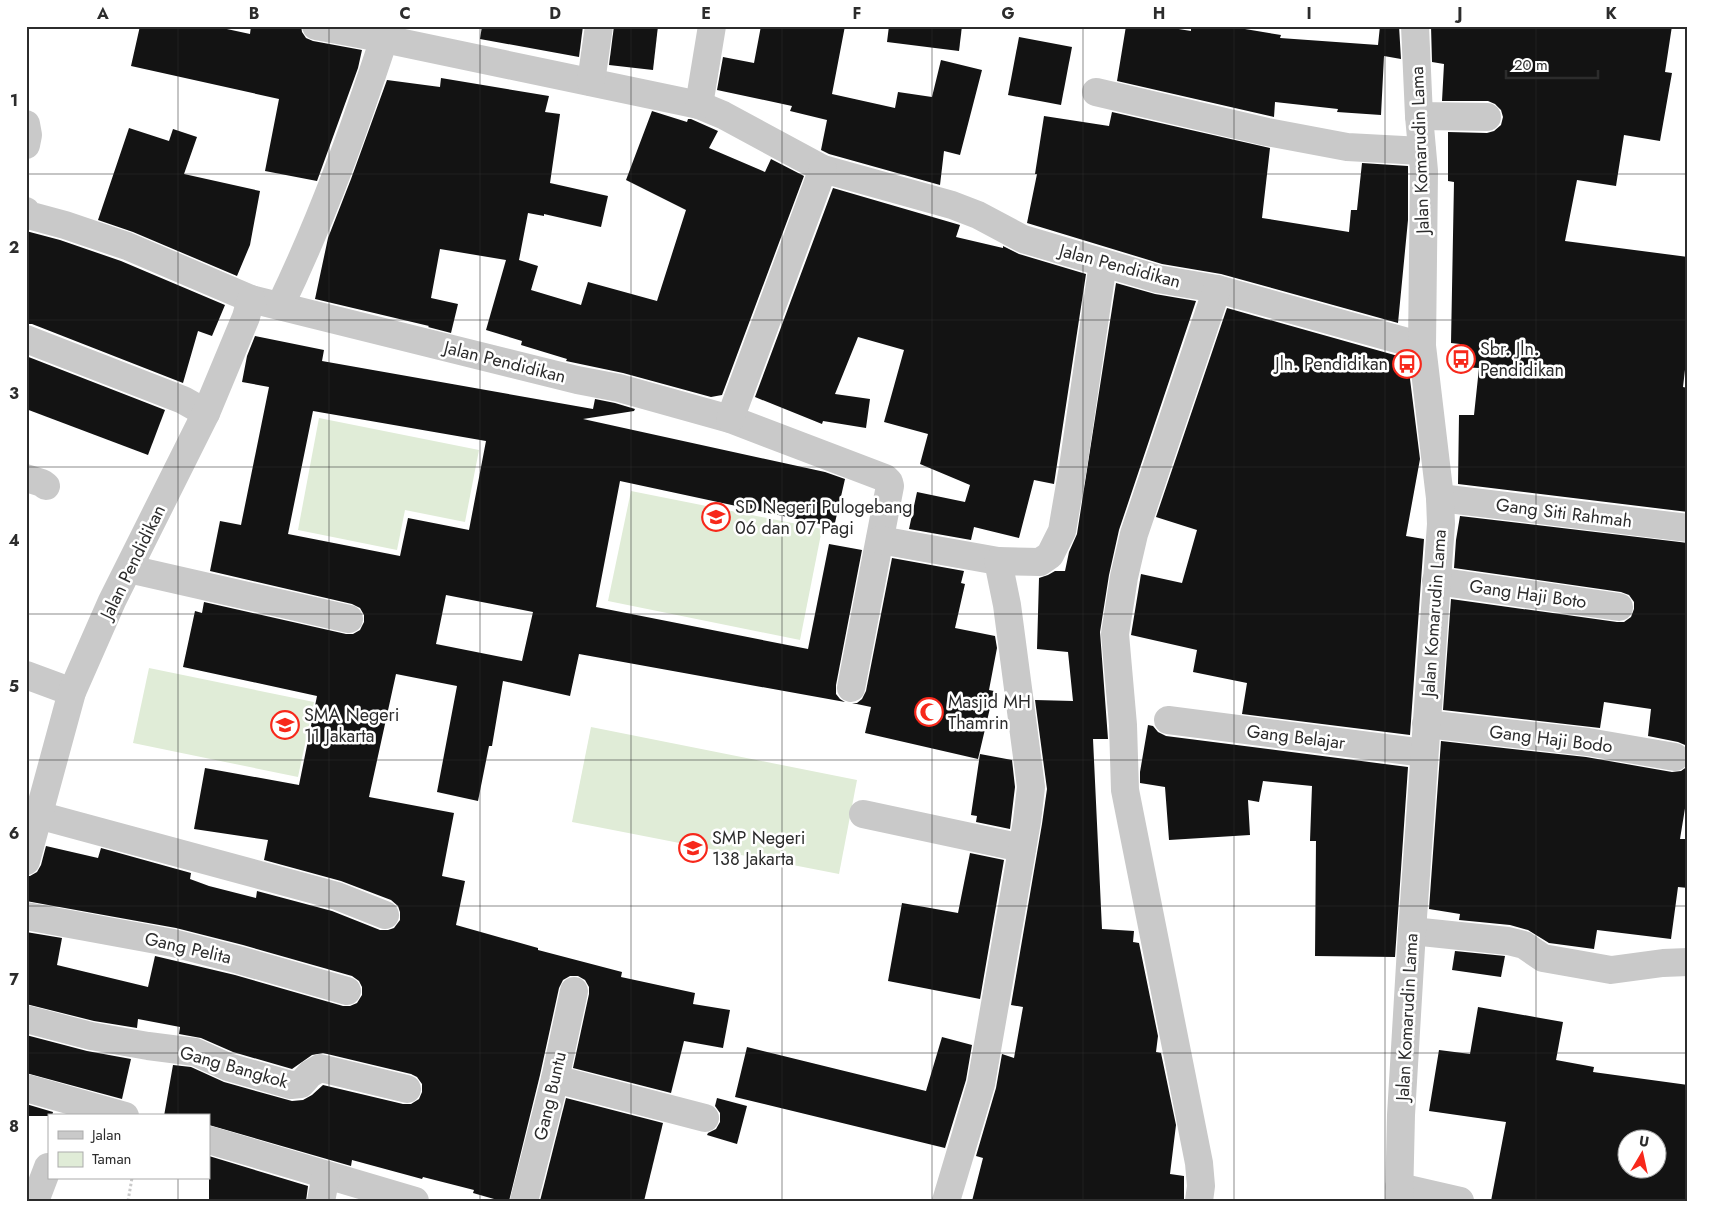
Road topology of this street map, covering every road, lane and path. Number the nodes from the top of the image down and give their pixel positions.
1 (316, 26) edge
2 (599, 26) edge
3 (712, 26) edge
4 (1415, 26) edge
5 (375, 34) edge
6 (591, 82) junction
7 (1096, 92) dead end
8 (699, 105) junction
9 (1419, 116) junction
10 (1487, 117) dead end
11 (26, 124) edge
12 (26, 145) edge
13 (1422, 152) junction
14 (823, 169) junction
15 (26, 211) edge
16 (1102, 262) junction
17 (1216, 289) junction
18 (251, 299) junction
19 (280, 306) junction
20 (26, 340) edge
21 (1422, 346) junction
22 (206, 413) junction
23 (730, 419) junction
24 (1440, 498) junction
25 (1688, 528) edge
26 (880, 540) junction
27 (998, 561) junction
28 (129, 569) junction
29 (1436, 581) junction
30 (1619, 607) dead end
31 (349, 619) dead end
32 (26, 675) edge
33 (851, 688) dead end
34 (72, 692) junction
35 (1168, 720) dead end
36 (1426, 724) junction
37 (1424, 753) junction
38 (1675, 757) dead end
39 (863, 814) dead end
40 (33, 823) edge
41 (1022, 848) junction
42 (26, 861) edge
43 (385, 915) dead end
44 (26, 916) edge
45 (1412, 931) junction
46 (1688, 962) edge
47 (346, 991) dead end
48 (574, 991) dead end
49 (26, 1019) edge
50 (555, 1079) junction
51 (26, 1088) edge
52 (407, 1089) dead end
53 (118, 1114) edge
54 (705, 1118) dead end
55 (210, 1140) edge
56 (48, 1167) edge
57 (132, 1180) edge
58 (323, 1188) edge
59 (1399, 1194) edge
60 (35, 1201) edge
61 (128, 1201) edge
62 (415, 1201) edge
63 (524, 1201) edge
64 (946, 1201) edge
65 (1198, 1201) edge
66 (1460, 1201) edge

1 - 5 street, Jalan Pendidikan
2 - 6 street
3 - 8 street
4 - 9 street, Jalan Komarudin Lama
5 - 6 street, Jalan Pendidikan
5 - 19 street
6 - 8 street, Jalan Pendidikan
7 - 13 street
8 - 14 street, Jalan Pendidikan
9 - 10 street
9 - 13 street, Jalan Komarudin Lama
11 - 12 street
13 - 21 street, Jalan Komarudin Lama
14 - 16 street, Jalan Pendidikan
14 - 23 street
15 - 18 street
16 - 17 street, Jalan Pendidikan
16 - 27 street
17 - 21 street, Jalan Pendidikan
17 - 65 street
18 - 19 street, Jalan Pendidikan
18 - 22 street, Jalan Pendidikan
19 - 23 street, Jalan Pendidikan
20 - 22 street
21 - 24 street, Jalan Komarudin Lama
22 - 28 street, Jalan Pendidikan
23 - 26 street, Jalan Pendidikan
24 - 25 street, Gang Siti Rahmah
24 - 29 street, Jalan Komarudin Lama
26 - 27 street
26 - 33 street, Jalan Pendidikan
27 - 41 street
28 - 31 street
28 - 34 street, Jalan Pendidikan
29 - 30 street, Gang Haji Boto
29 - 36 street, Jalan Komarudin Lama
32 - 34 street
34 - 40 street, Jalan Pendidikan
35 - 37 street, Gang Belajar
36 - 37 street, Jalan Komarudin Lama
36 - 38 street, Gang Haji Bodo
37 - 45 street, Jalan Komarudin Lama
39 - 41 street
40 - 42 street, Jalan Pendidikan
40 - 43 street
41 - 64 street
44 - 47 street, Gang Pelita
45 - 46 street
45 - 59 street, Jalan Komarudin Lama
48 - 50 street, Gang Buntu
49 - 52 street, Gang Bangkok
50 - 54 street
50 - 63 street, Gang Buntu
51 - 53 street
55 - 58 street
56 - 60 street
57 - 61 path
58 - 62 street
59 - 66 street

